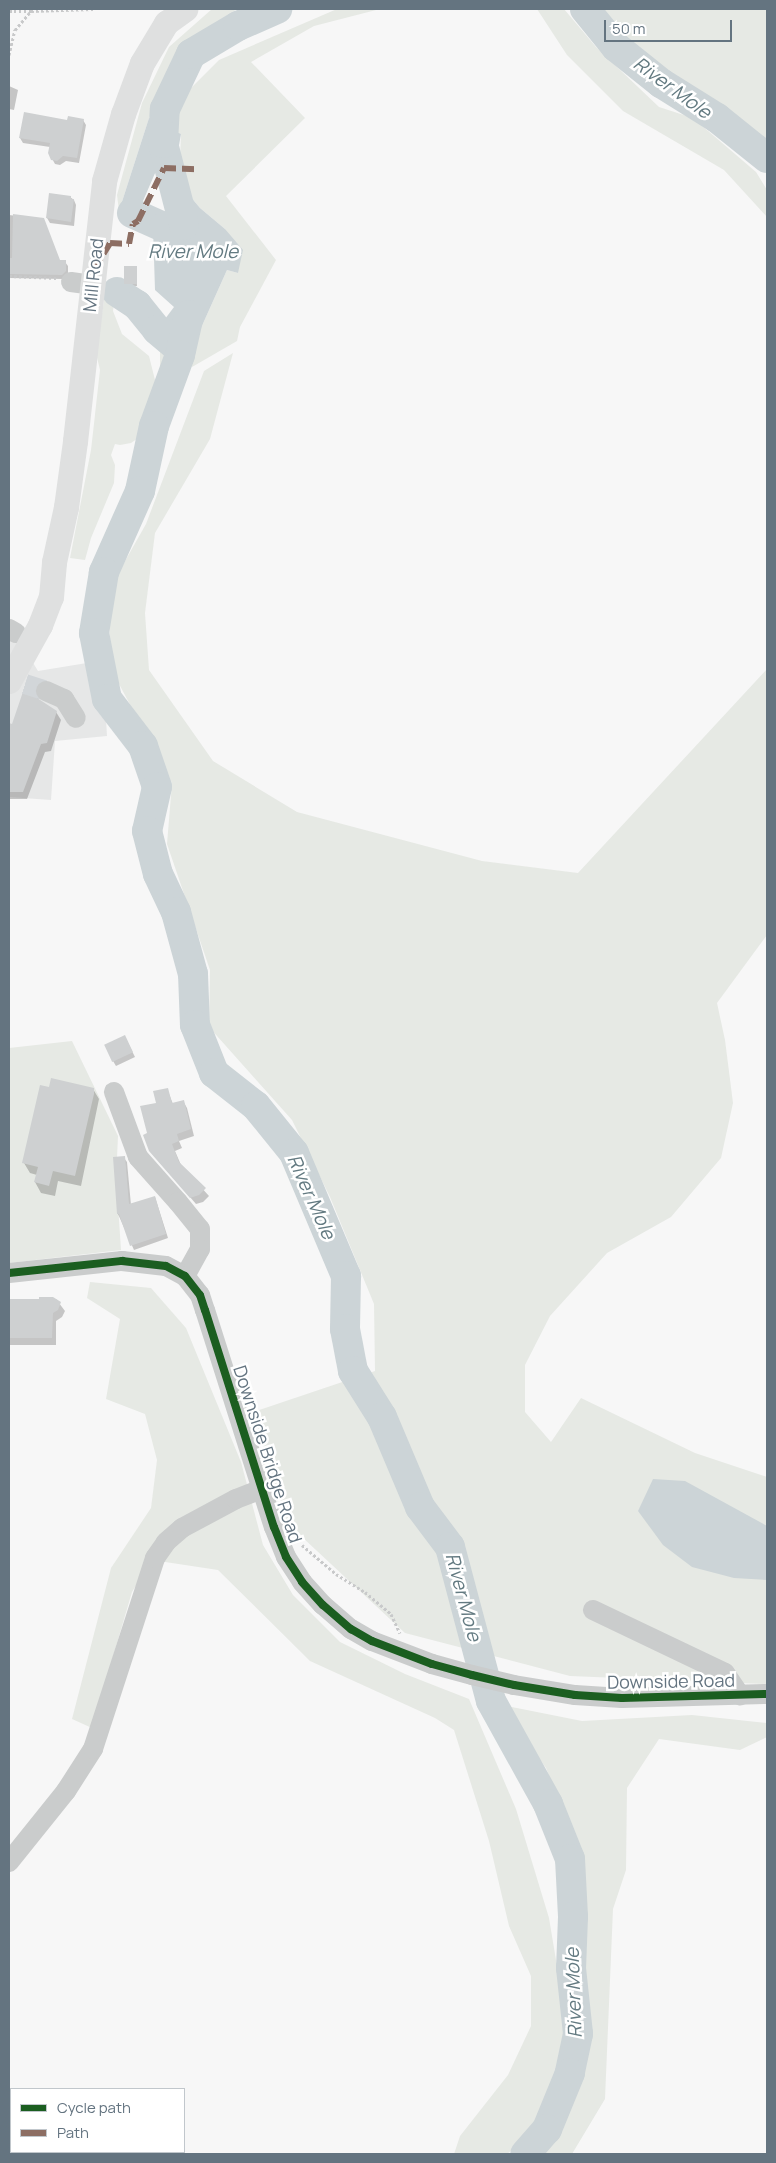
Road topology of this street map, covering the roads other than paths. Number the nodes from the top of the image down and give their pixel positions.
1 (185, 9) edge
2 (54, 562) junction
3 (11, 636) edge
4 (15, 681) edge
5 (46, 691) tunnel mouth
6 (76, 718) dead end
7 (114, 1092) dead end
8 (9, 1273) edge
9 (185, 1276) junction
10 (262, 1489) junction
11 (593, 1610) dead end
12 (767, 1694) edge
13 (575, 1695) joint
14 (740, 1695) junction
15 (9, 1862) edge

1 - 2 main road, Mill Road
2 - 3 main road
2 - 4 main road
5 - 6 street
7 - 9 street
8 - 9 street, Downside Bridge Road
9 - 10 street, Downside Bridge Road
10 - 13 street, Downside Bridge Road
10 - 15 street
11 - 14 street
12 - 14 street, Downside Road
13 - 14 street, Downside Road

